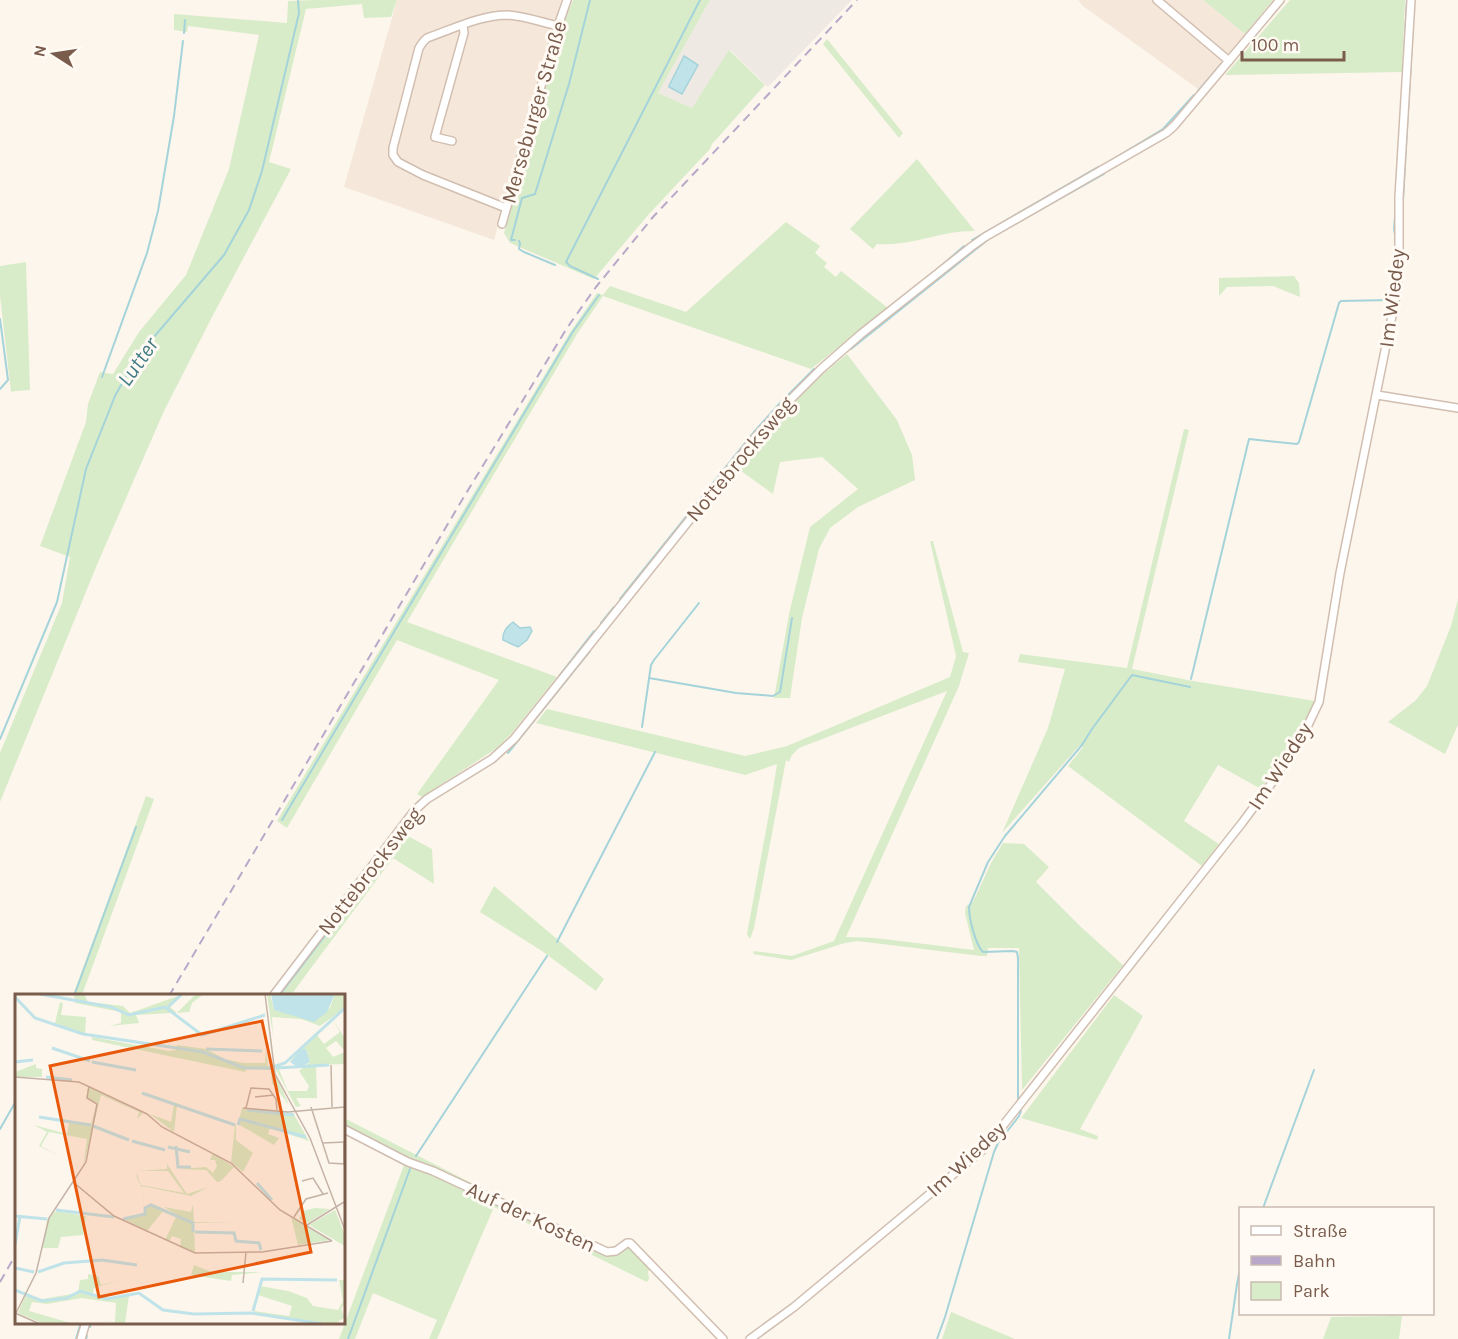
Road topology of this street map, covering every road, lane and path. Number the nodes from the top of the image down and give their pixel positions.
1 (567, 0) edge
2 (1157, 0) edge
3 (1280, 0) edge
4 (1411, 0) edge
5 (463, 25) junction
6 (558, 26) junction
7 (1229, 62) junction
8 (452, 141) dead end
9 (506, 208) junction
10 (502, 224) dead end
11 (1377, 394) junction
12 (1458, 408) edge
13 (275, 994) edge
14 (345, 1130) edge
15 (86, 1324) edge
16 (81, 1339) edge
17 (723, 1339) edge
18 (750, 1339) edge

1 - 6 street, Merseburger Straße
2 - 7 street
3 - 7 street, Nottebrocksweg
4 - 11 street, Im Wiedey
5 - 6 street
5 - 8 street
5 - 9 street
6 - 9 street, Merseburger Straße
7 - 13 street, Nottebrocksweg
9 - 10 street, Merseburger Straße
11 - 12 street
11 - 18 street, Im Wiedey
14 - 17 street, Auf der Kosten
15 - 16 street

